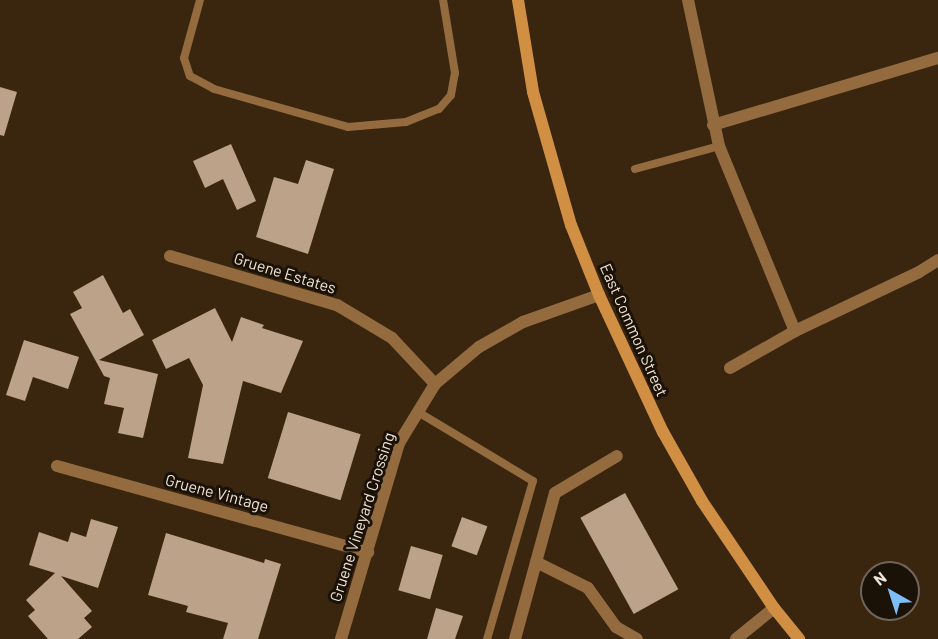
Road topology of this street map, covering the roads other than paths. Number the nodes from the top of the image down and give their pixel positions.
1 (200, 0) edge
2 (443, 0) edge
3 (518, 0) edge
4 (688, 0) edge
5 (938, 58) edge
6 (713, 125) junction
7 (719, 146) junction
8 (635, 169) dead end
9 (170, 256) dead end
10 (938, 260) edge
11 (598, 295) junction
12 (795, 331) junction
13 (730, 368) dead end
14 (435, 384) junction
15 (418, 412) junction
16 (618, 456) dead end
17 (57, 466) dead end
18 (368, 552) junction
19 (536, 562) junction
20 (774, 608) junction
21 (341, 639) edge
22 (486, 639) edge
23 (515, 639) edge
24 (637, 639) edge
25 (736, 639) edge
26 (800, 639) edge

1 - 2 lane
3 - 11 main road, East Common Street
4 - 6 street
5 - 6 street
6 - 7 street
7 - 8 lane
7 - 12 street
9 - 14 street, Gruene Estates
10 - 12 street
11 - 14 street, Gruene Vineyard Crossing
11 - 20 main road, East Common Street
12 - 13 street
14 - 15 street, Gruene Vineyard Crossing
15 - 18 street, Gruene Vineyard Crossing
15 - 22 lane
16 - 19 street
17 - 18 street, Gruene Vintage
18 - 21 street, Gruene Vineyard Crossing
19 - 23 street
19 - 24 street
20 - 25 street
20 - 26 main road, East Common Street

